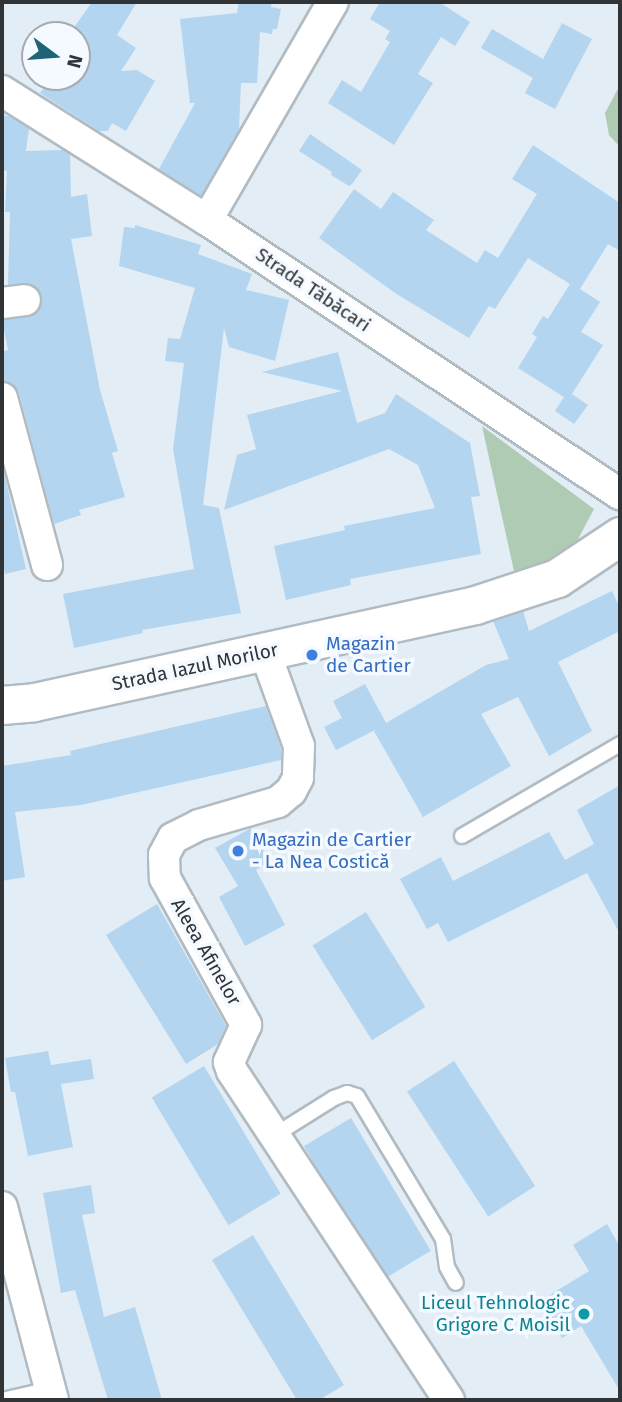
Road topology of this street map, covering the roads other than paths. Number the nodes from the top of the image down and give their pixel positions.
1 (333, 2) edge
2 (2, 91) edge
3 (207, 220) junction
4 (2, 398) edge
5 (620, 494) edge
6 (620, 536) edge
7 (47, 565) dead end
8 (265, 652) junction
9 (2, 705) edge
10 (620, 744) edge
11 (462, 836) dead end
12 (275, 1135) junction
13 (2, 1206) edge
14 (456, 1283) dead end
15 (51, 1394) edge
16 (2, 1400) edge
17 (449, 1400) edge

1 - 3 street
2 - 3 street, Strada Tăbăcari
3 - 5 street, Strada Tăbăcari
4 - 7 street
6 - 8 street, Strada Iazul Morilor
8 - 9 street, Strada Iazul Morilor
8 - 12 street, Aleea Afinelor
10 - 11 lane
12 - 14 lane
12 - 17 street, Aleea Afinelor
13 - 15 street
15 - 16 lane

